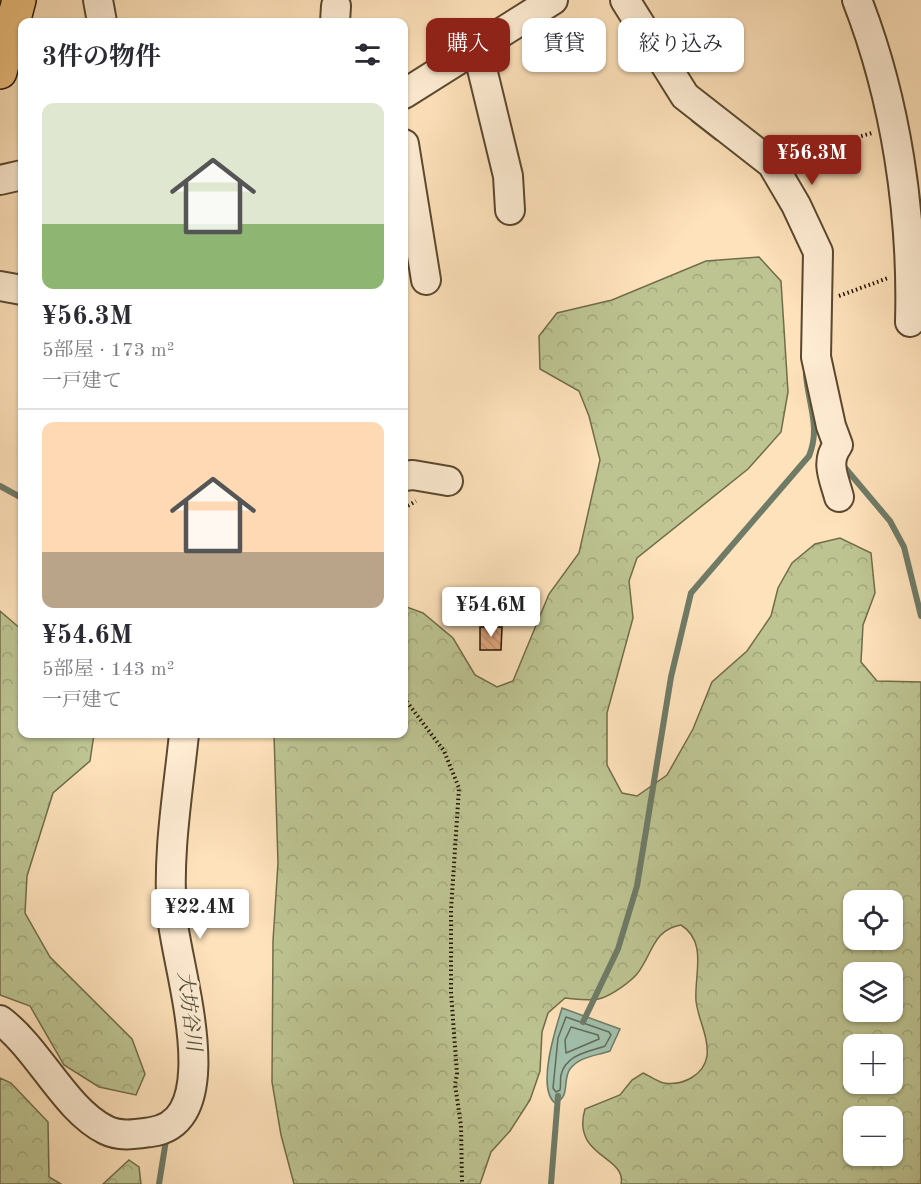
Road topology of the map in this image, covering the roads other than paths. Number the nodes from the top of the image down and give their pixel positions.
1 (19, 0) edge
2 (98, 0) edge
3 (553, 0) edge
4 (625, 0) edge
5 (857, 0) edge
6 (101, 18) edge
7 (510, 27) edge
8 (0, 72) edge
9 (439, 72) edge
10 (483, 72) edge
11 (408, 91) edge
12 (903, 135) edge
13 (408, 169) edge
14 (510, 210) dead end
15 (915, 266) edge
16 (426, 280) dead end
17 (0, 286) edge
18 (18, 289) edge
19 (910, 322) dead end
20 (408, 476) edge
21 (448, 481) dead end
22 (838, 497) dead end
23 (183, 738) edge
24 (0, 1020) edge

1 - 8 highway
2 - 6 street
3 - 7 street
4 - 22 street
5 - 12 street
9 - 11 street
10 - 14 street
12 - 15 street
13 - 16 street
15 - 19 street
17 - 18 street
20 - 21 street
23 - 24 street

